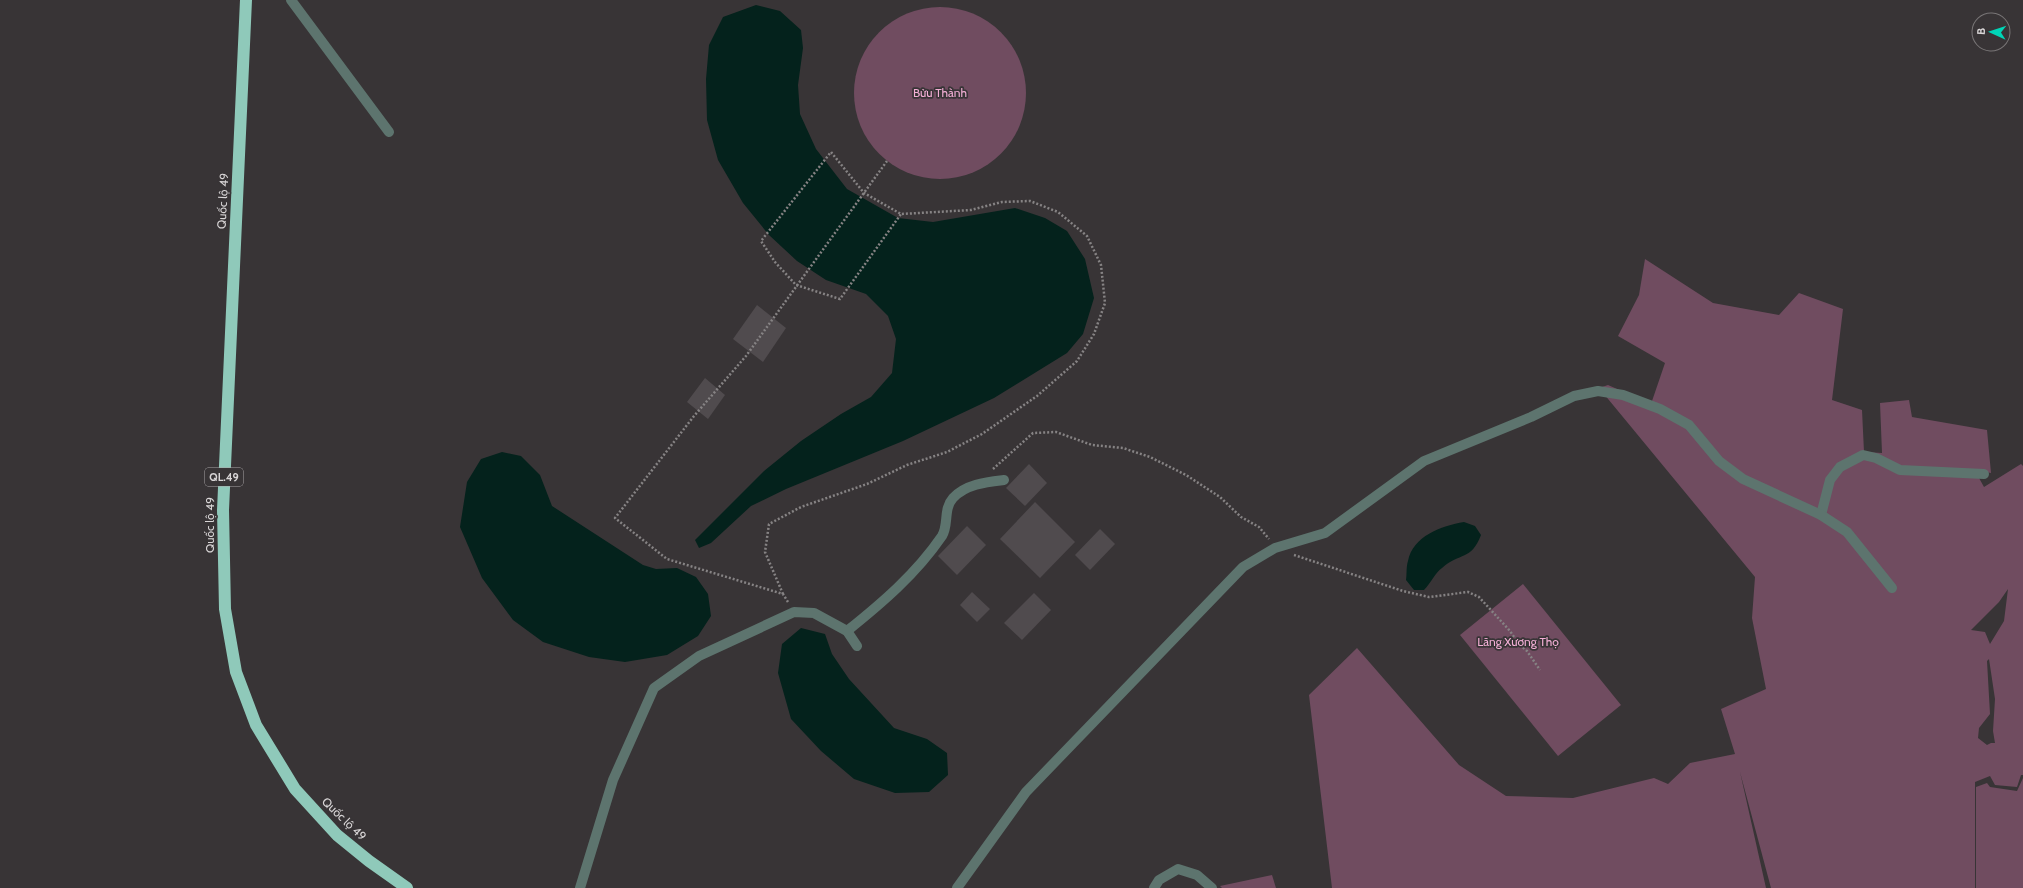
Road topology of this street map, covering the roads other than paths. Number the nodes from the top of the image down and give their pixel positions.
1 (246, 0) edge
2 (291, 0) edge
3 (389, 132) dead end
4 (1984, 474) dead end
5 (1004, 480) dead end
6 (1821, 515) junction
7 (1892, 588) dead end
8 (847, 631) junction
9 (857, 646) dead end
10 (408, 888) edge
11 (580, 888) edge
12 (957, 888) edge
13 (1154, 888) edge
14 (1212, 888) edge

1 - 10 highway, Quốc lộ 49 / QL.49
2 - 3 street
4 - 6 street
5 - 8 street
6 - 7 street
6 - 12 street
8 - 9 street
8 - 11 street
13 - 14 street

